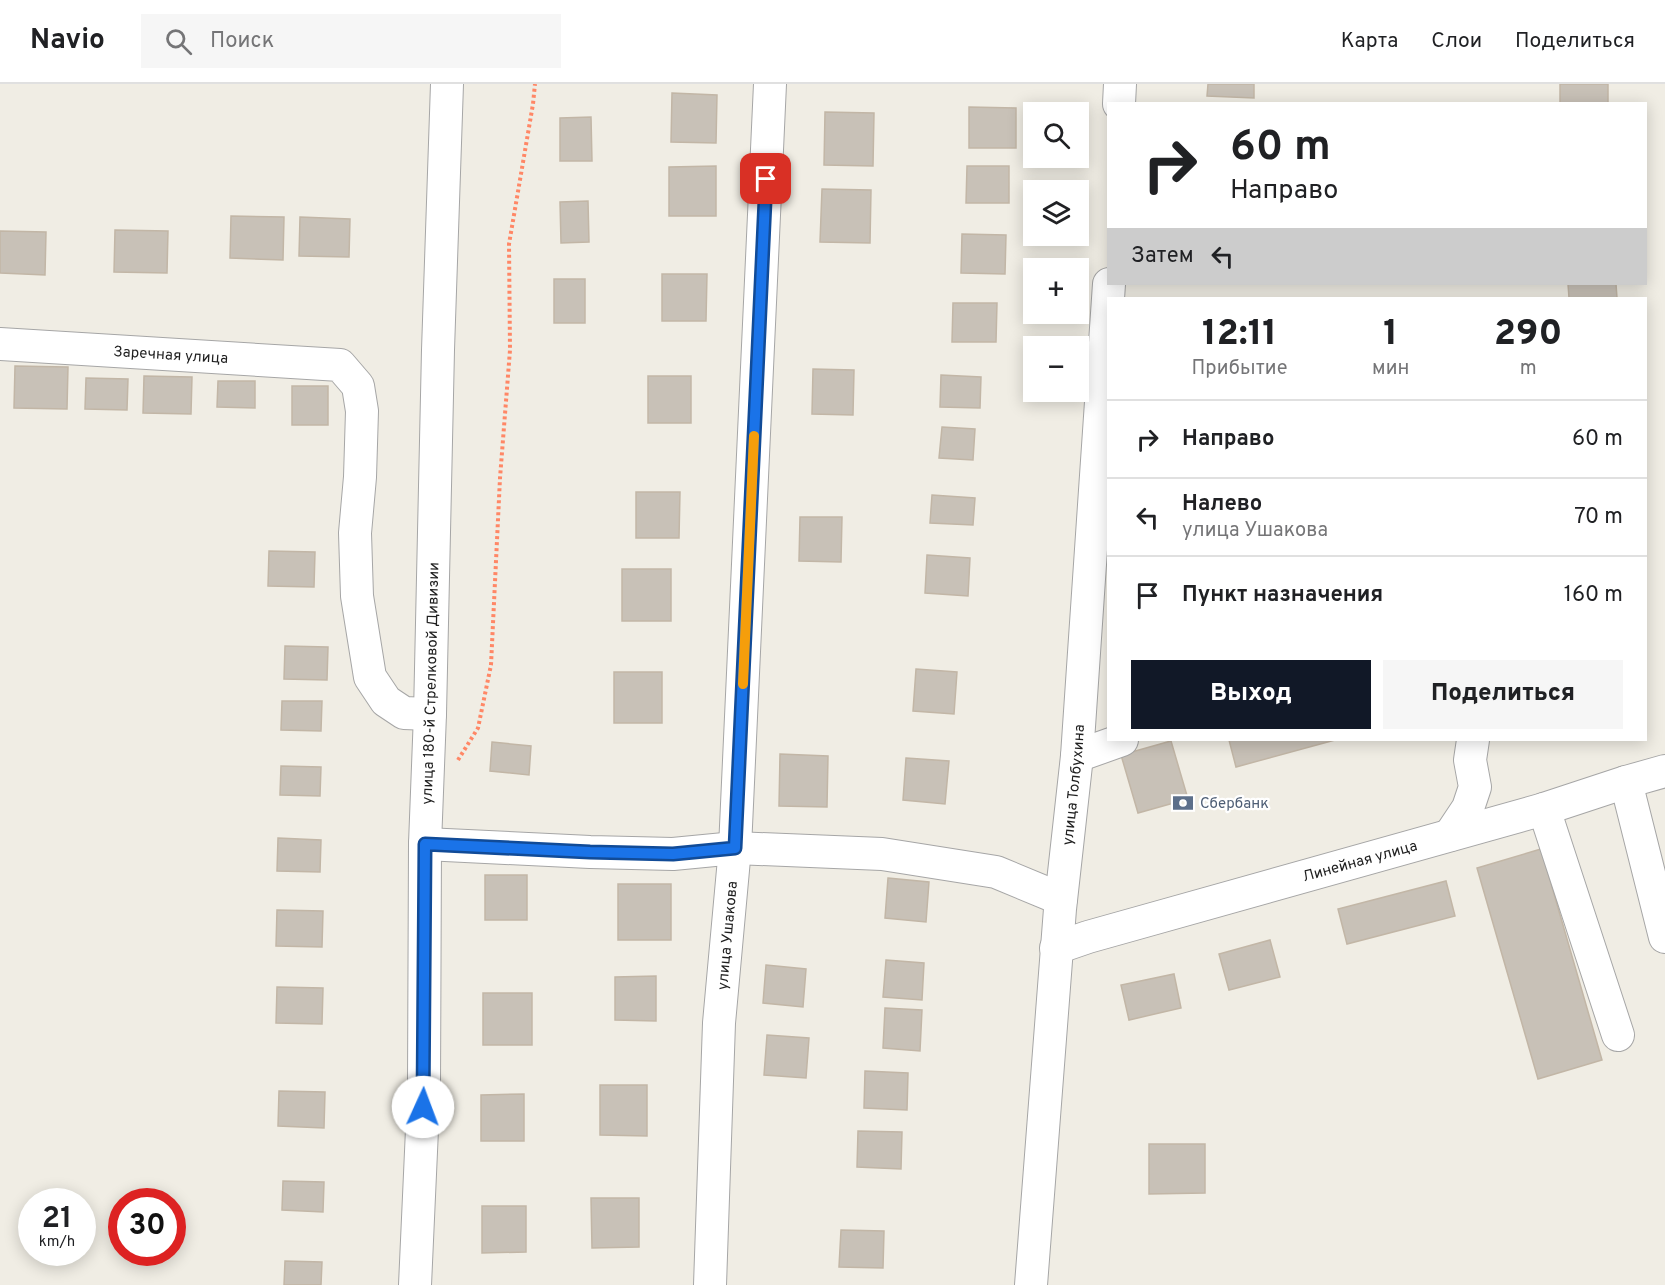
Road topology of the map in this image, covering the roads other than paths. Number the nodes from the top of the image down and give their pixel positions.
1 (447, 84) edge
2 (770, 84) edge
3 (1120, 84) edge
4 (1119, 102) edge
5 (1107, 314) edge
6 (0, 344) edge
7 (430, 714) junction
8 (1119, 741) edge
9 (1473, 741) edge
10 (1077, 756) junction
11 (1665, 771) edge
12 (1626, 782) junction
13 (1544, 809) junction
14 (1450, 835) junction
15 (425, 844) junction
16 (735, 848) junction
17 (1061, 899) junction
18 (1665, 937) edge
19 (1056, 948) junction
20 (1618, 1035) dead end
21 (415, 1285) edge
22 (710, 1285) edge
23 (1031, 1285) edge

1 - 7 street, улица 180-й Стрелковой Дивизии
2 - 16 street, улица Ушакова
3 - 4 street
5 - 10 street, улица Толбухина
6 - 7 street, Заречная улица
7 - 15 street, улица 180-й Стрелковой Дивизии
8 - 10 street
9 - 14 street
10 - 17 street, улица Толбухина
11 - 12 street, Линейная улица
12 - 13 street, Линейная улица
12 - 18 street
13 - 14 street, Линейная улица
13 - 20 street
14 - 19 street, Линейная улица
15 - 16 street
15 - 21 street, улица 180-й Стрелковой Дивизии
16 - 17 street
16 - 22 street, улица Ушакова
17 - 19 street, улица Толбухина
19 - 23 street, улица Толбухина

